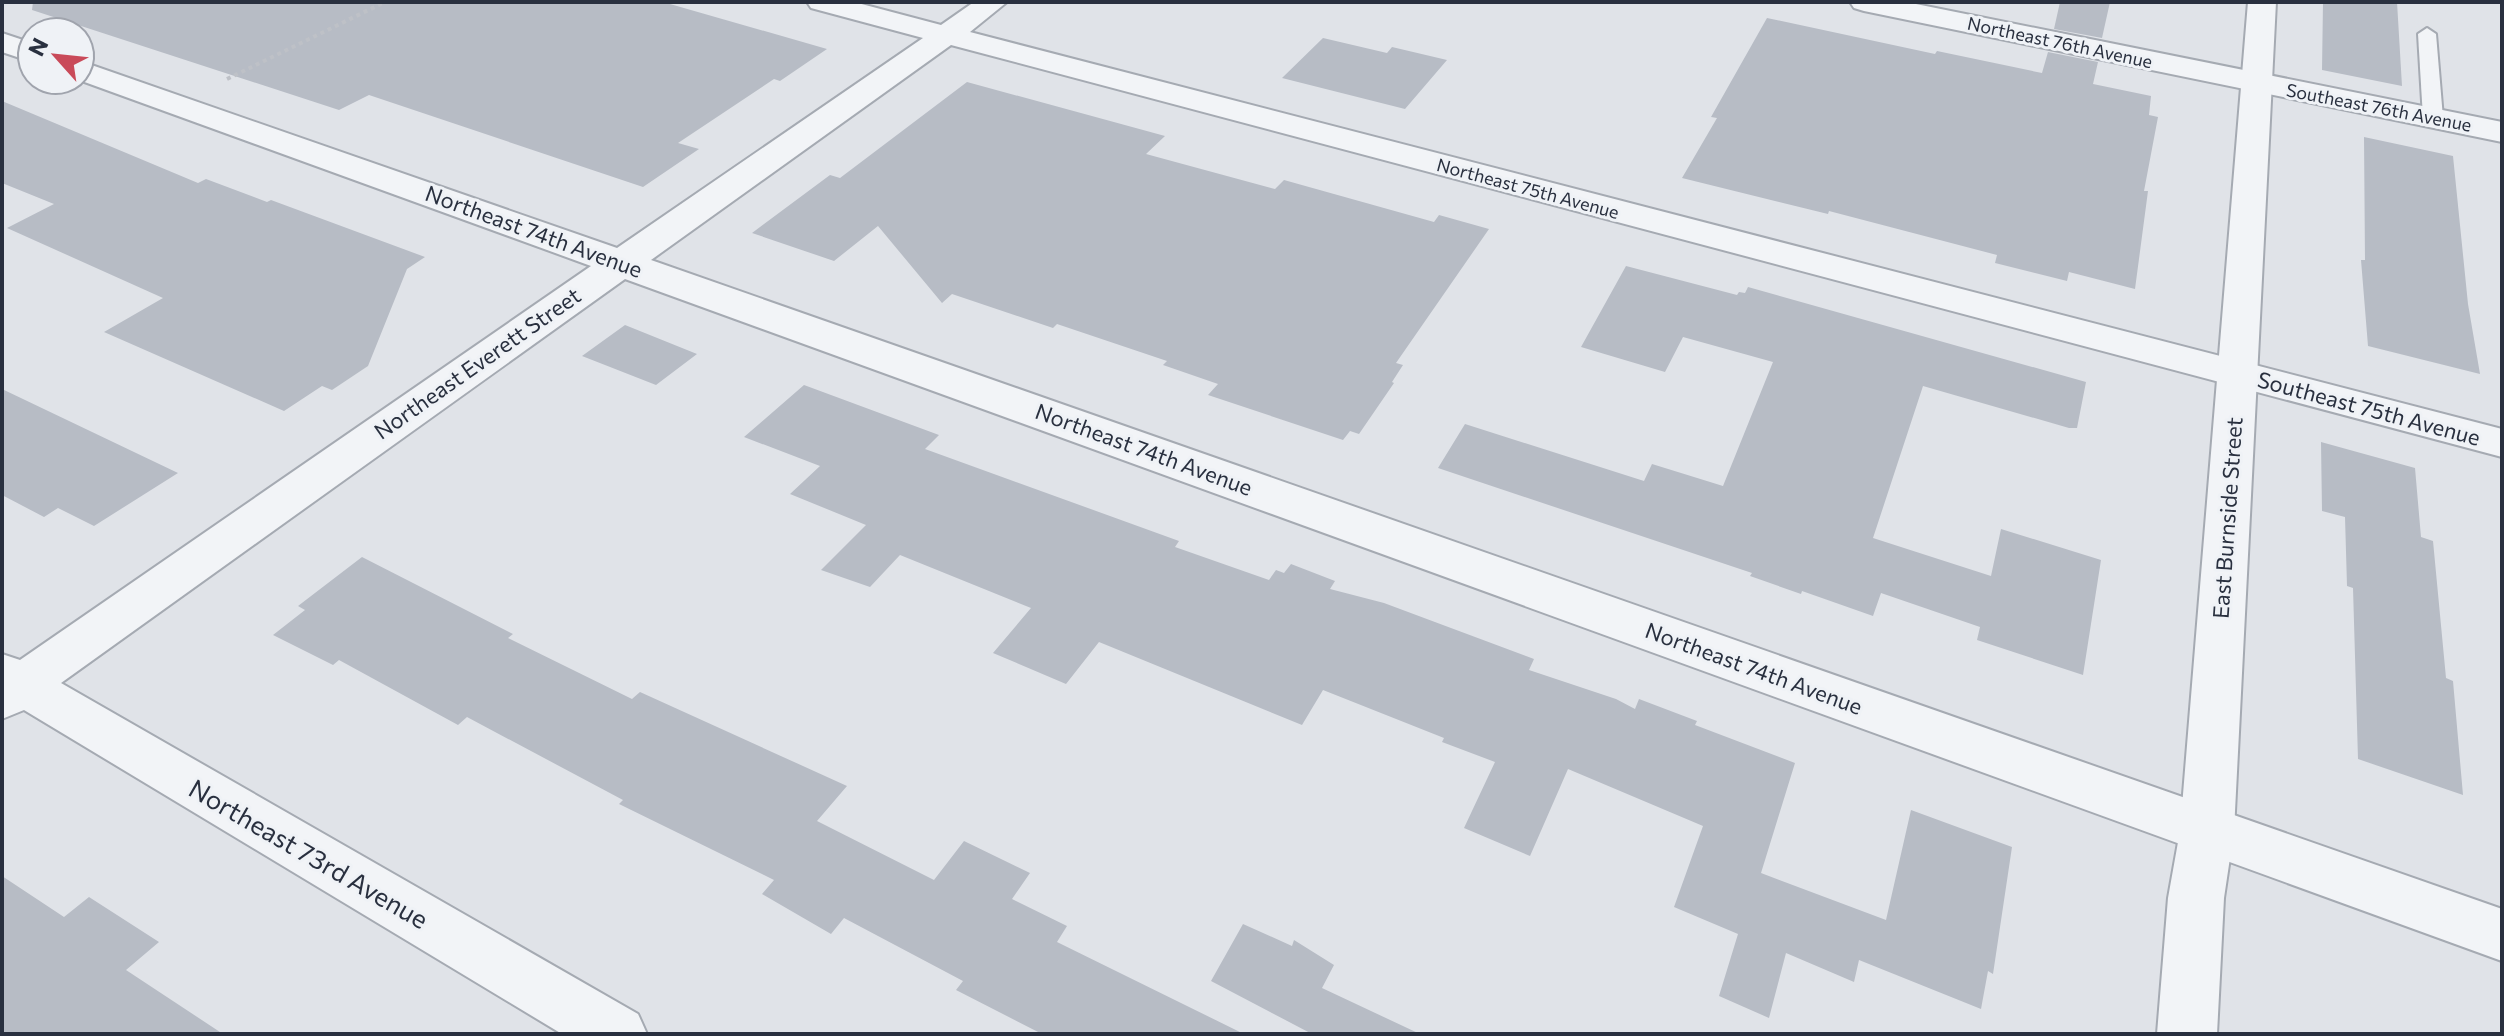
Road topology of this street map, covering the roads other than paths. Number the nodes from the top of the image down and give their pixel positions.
1 (821, 2) edge
2 (993, 2) edge
3 (1864, 2) edge
4 (2262, 2) edge
5 (2427, 34) dead end
6 (946, 35) junction
7 (96, 76) edge
8 (2257, 83) junction
9 (2433, 118) junction
10 (2502, 132) edge
11 (621, 261) junction
12 (2236, 373) junction
13 (2502, 443) edge
14 (9, 686) edge
15 (2207, 831) junction
16 (2502, 935) edge
17 (617, 1034) edge
18 (2187, 1034) edge

1 - 6 street, Northeast 75th Avenue
2 - 6 street, Northeast Everett Street
3 - 8 street, Northeast 76th Avenue
4 - 8 street, East Burnside Street
5 - 9 lane
6 - 11 street, Northeast Everett Street
6 - 12 street, Northeast 75th Avenue
7 - 11 street, Northeast 74th Avenue
8 - 9 street, Southeast 76th Avenue
8 - 12 street, East Burnside Street
9 - 10 street, Southeast 76th Avenue
11 - 14 street, Northeast Everett Street
11 - 15 street, Northeast 74th Avenue
12 - 13 street, Southeast 75th Avenue
12 - 15 street, East Burnside Street
14 - 17 street, Northeast 73rd Avenue
15 - 16 street, Northeast 74th Avenue
15 - 18 street, East Burnside Street

